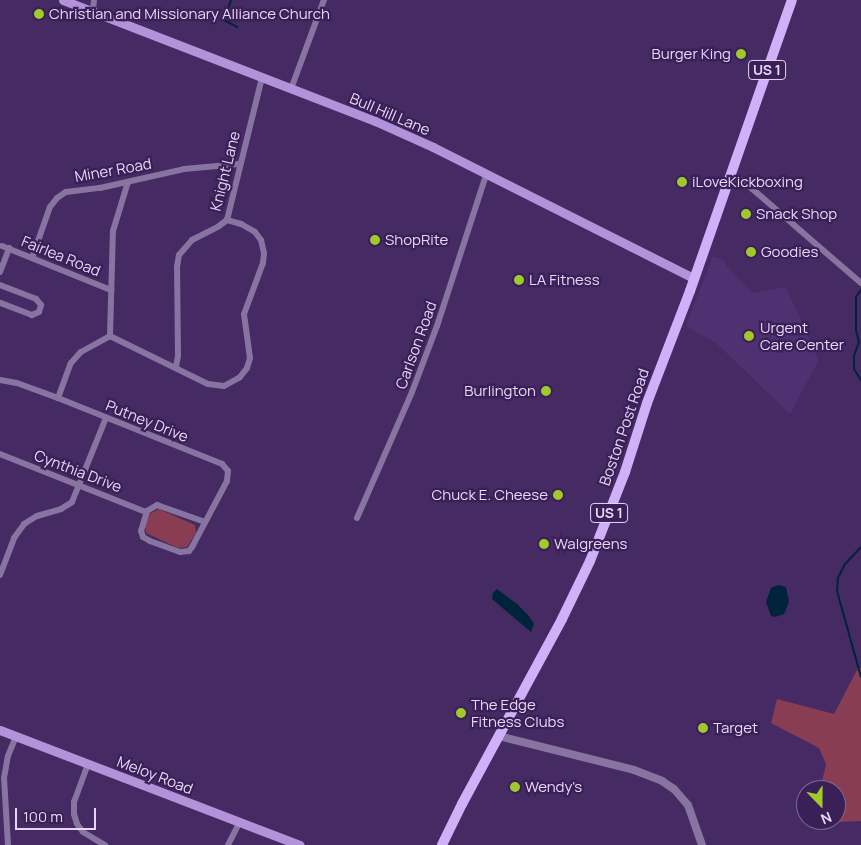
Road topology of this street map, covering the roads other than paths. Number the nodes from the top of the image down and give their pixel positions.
1 (63, 0) edge
2 (94, 0) edge
3 (324, 0) edge
4 (792, 0) edge
5 (93, 11) junction
6 (262, 77) junction
7 (291, 89) junction
8 (239, 164) junction
9 (486, 175) junction
10 (730, 177) junction
11 (128, 182) junction
12 (227, 220) junction
13 (32, 258) junction
14 (0, 272) edge
15 (694, 278) junction
16 (861, 284) edge
17 (0, 285) edge
18 (111, 290) junction
19 (0, 304) edge
20 (110, 336) junction
21 (176, 368) junction
22 (0, 380) edge
23 (58, 398) junction
24 (106, 418) junction
25 (0, 454) edge
26 (79, 484) junction
27 (146, 512) junction
28 (357, 518) dead end
29 (205, 522) junction
30 (0, 575) edge
31 (0, 730) edge
32 (16, 736) junction
33 (499, 736) junction
34 (88, 764) junction
35 (239, 823) junction
36 (4, 827) edge
37 (8, 845) edge
38 (105, 845) edge
39 (228, 845) edge
40 (298, 845) edge
41 (442, 845) edge
42 (702, 845) edge

1 - 5 main road, Bull Hill Lane
2 - 5 street
3 - 7 street
4 - 10 main road, Boston Post Road / US 1
5 - 6 main road, Bull Hill Lane
6 - 7 main road, Bull Hill Lane
6 - 8 street, Knight Lane
7 - 9 main road, Bull Hill Lane
8 - 11 street, Miner Road
8 - 12 street, Knight Lane
9 - 15 main road, Bull Hill Lane
9 - 28 street, Carlson Road
10 - 15 main road, Boston Post Road / US 1
10 - 16 street
11 - 13 street, Miner Road
11 - 18 street
12 - 21 street, Knight Lane
12 - 21 street
13 - 14 street, Fairlea Road
13 - 18 street, Fairlea Road
15 - 33 main road, Boston Post Road / US 1
17 - 19 street
18 - 20 street
20 - 21 street
20 - 23 street
22 - 23 street, Putney Drive
23 - 24 street, Putney Drive
24 - 26 street
24 - 29 street, Putney Drive
25 - 26 street, Cynthia Drive
26 - 27 street, Cynthia Drive
26 - 30 street
27 - 29 street
27 - 29 street
31 - 32 main road, Meloy Road
32 - 34 main road, Meloy Road
32 - 36 street
33 - 41 main road, Boston Post Road / US 1
33 - 42 street
34 - 35 main road, Meloy Road
34 - 38 street
35 - 39 street
35 - 40 main road, Meloy Road
36 - 37 street

